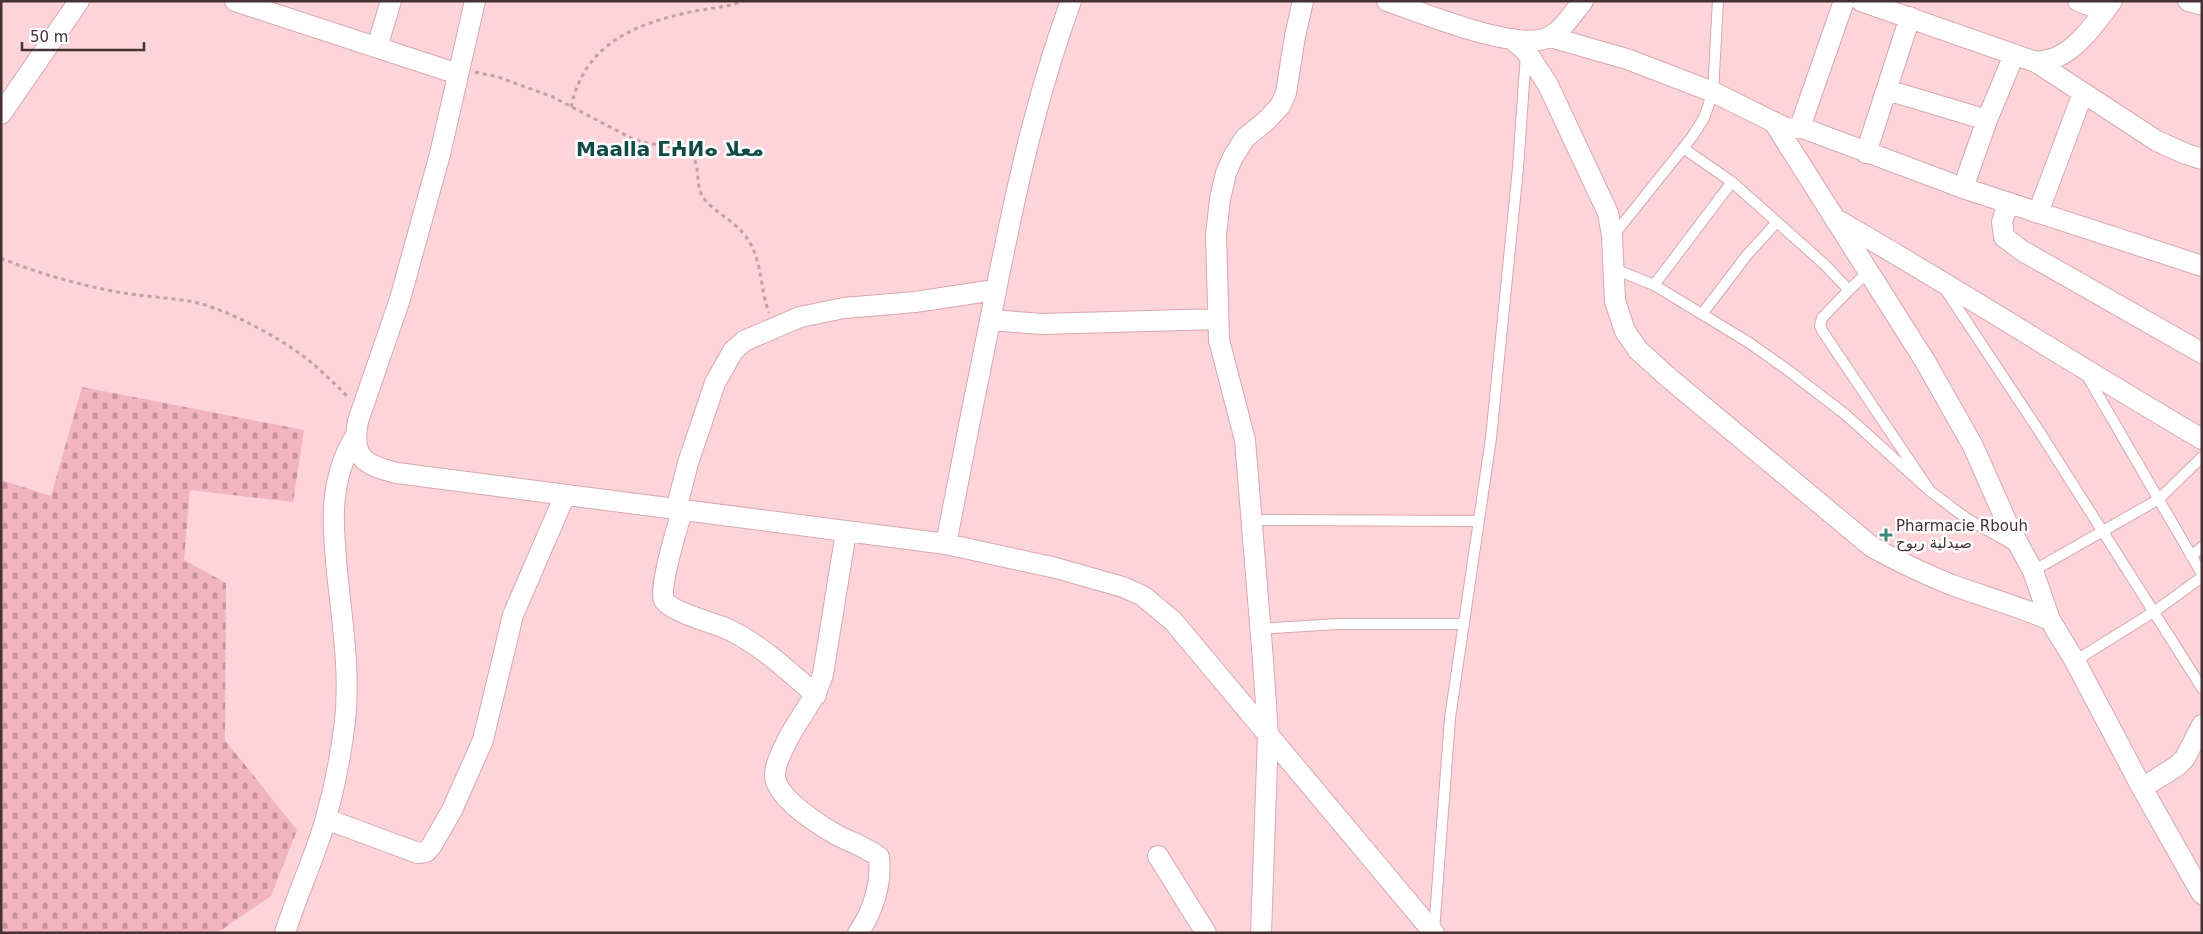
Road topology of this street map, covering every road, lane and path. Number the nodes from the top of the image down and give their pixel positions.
1 (79, 1) edge
2 (235, 1) edge
3 (391, 1) edge
4 (475, 1) edge
5 (744, 1) edge
6 (1071, 1) edge
7 (1303, 1) edge
8 (1387, 1) edge
9 (1583, 1) edge
10 (1718, 1) edge
11 (1844, 1) edge
12 (1861, 1) edge
13 (2078, 1) edge
14 (2188, 1) edge
15 (2202, 4) edge
16 (2109, 6) edge
17 (1910, 17) junction
18 (1550, 37) junction
19 (1520, 46) junction
20 (377, 48) junction
21 (2014, 55) junction
22 (2036, 62) junction
23 (459, 71) junction
24 (1887, 90) junction
25 (1714, 92) junction
26 (2083, 93) junction
27 (571, 107) junction
28 (1, 114) edge
29 (1987, 120) junction
30 (1776, 124) junction
31 (1800, 127) junction
32 (1683, 148) junction
33 (1866, 153) junction
34 (2202, 159) edge
35 (1732, 182) junction
36 (1963, 188) junction
37 (2008, 203) junction
38 (2038, 213) junction
39 (1838, 221) junction
40 (1776, 222) junction
41 (1612, 236) junction
42 (1, 258) edge
43 (2201, 262) edge
44 (1612, 268) junction
45 (1868, 272) junction
46 (1937, 277) junction
47 (1654, 285) junction
48 (996, 290) junction
49 (1849, 290) junction
50 (1702, 314) junction
51 (1218, 319) junction
52 (990, 320) junction
53 (774, 327) junction
54 (2202, 353) edge
55 (2084, 370) junction
56 (361, 410) junction
57 (355, 437) junction
58 (2202, 438) edge
59 (2202, 457) edge
60 (1930, 491) junction
61 (564, 495) junction
62 (2159, 499) junction
63 (679, 510) junction
64 (1250, 520) junction
65 (1479, 520) junction
66 (2102, 530) junction
67 (846, 532) junction
68 (946, 544) junction
69 (2202, 547) edge
70 (2022, 550) junction
71 (2191, 556) junction
72 (2033, 572) junction
73 (2202, 576) edge
74 (2155, 611) junction
75 (2050, 620) junction
76 (1464, 624) junction
77 (1260, 629) junction
78 (2074, 661) junction
79 (2202, 688) edge
80 (816, 695) junction
81 (2202, 725) edge
82 (1268, 735) junction
83 (2142, 788) junction
84 (326, 819) junction
85 (1158, 856) dead end
86 (2202, 894) edge
87 (1434, 932) edge
88 (285, 933) edge
89 (858, 933) edge
90 (1206, 933) edge
91 (1261, 933) edge

1 - 28 street
2 - 20 street
3 - 20 street
4 - 23 street
5 - 27 path
6 - 48 street
7 - 51 street
8 - 19 street
9 - 18 street
10 - 25 lane
11 - 31 street
12 - 17 street
13 - 16 street
14 - 15 street
16 - 22 street
17 - 21 street
17 - 24 street
18 - 19 street
18 - 25 street
19 - 41 street
19 - 65 lane
20 - 23 street
21 - 22 street
21 - 29 street
22 - 26 street
23 - 27 path
23 - 56 street
24 - 29 street
24 - 33 street
25 - 30 street
25 - 32 lane
26 - 34 street
26 - 38 street
27 - 53 path
29 - 36 street
30 - 31 street
30 - 39 street
31 - 33 street
32 - 35 lane
32 - 41 lane
33 - 36 street
35 - 40 lane
35 - 47 lane
36 - 37 street
37 - 38 street
37 - 54 street
38 - 43 street
39 - 45 street
39 - 46 street
40 - 49 lane
40 - 50 lane
41 - 44 street
42 - 56 path
44 - 47 lane
44 - 75 street
45 - 49 lane
45 - 70 street
46 - 55 street
46 - 66 lane
47 - 50 lane
48 - 52 street
48 - 53 street
49 - 60 lane
50 - 60 lane
51 - 52 street
51 - 64 street
52 - 68 street
53 - 63 street
55 - 58 street
55 - 62 lane
56 - 57 street
57 - 61 street
57 - 84 street
59 - 62 lane
60 - 70 lane
61 - 63 street
61 - 84 street
62 - 66 lane
62 - 71 lane
63 - 67 street
63 - 80 street
64 - 65 lane
64 - 77 street
65 - 76 lane
66 - 72 lane
66 - 74 lane
67 - 68 street
67 - 80 street
68 - 82 street
69 - 71 lane
70 - 72 street
71 - 73 lane
72 - 75 street
73 - 74 lane
74 - 78 lane
74 - 79 lane
75 - 78 street
76 - 77 lane
76 - 87 lane
77 - 82 street
78 - 83 street
80 - 89 street
81 - 83 street
82 - 87 street
82 - 91 street
83 - 86 street
84 - 88 street
85 - 90 street

